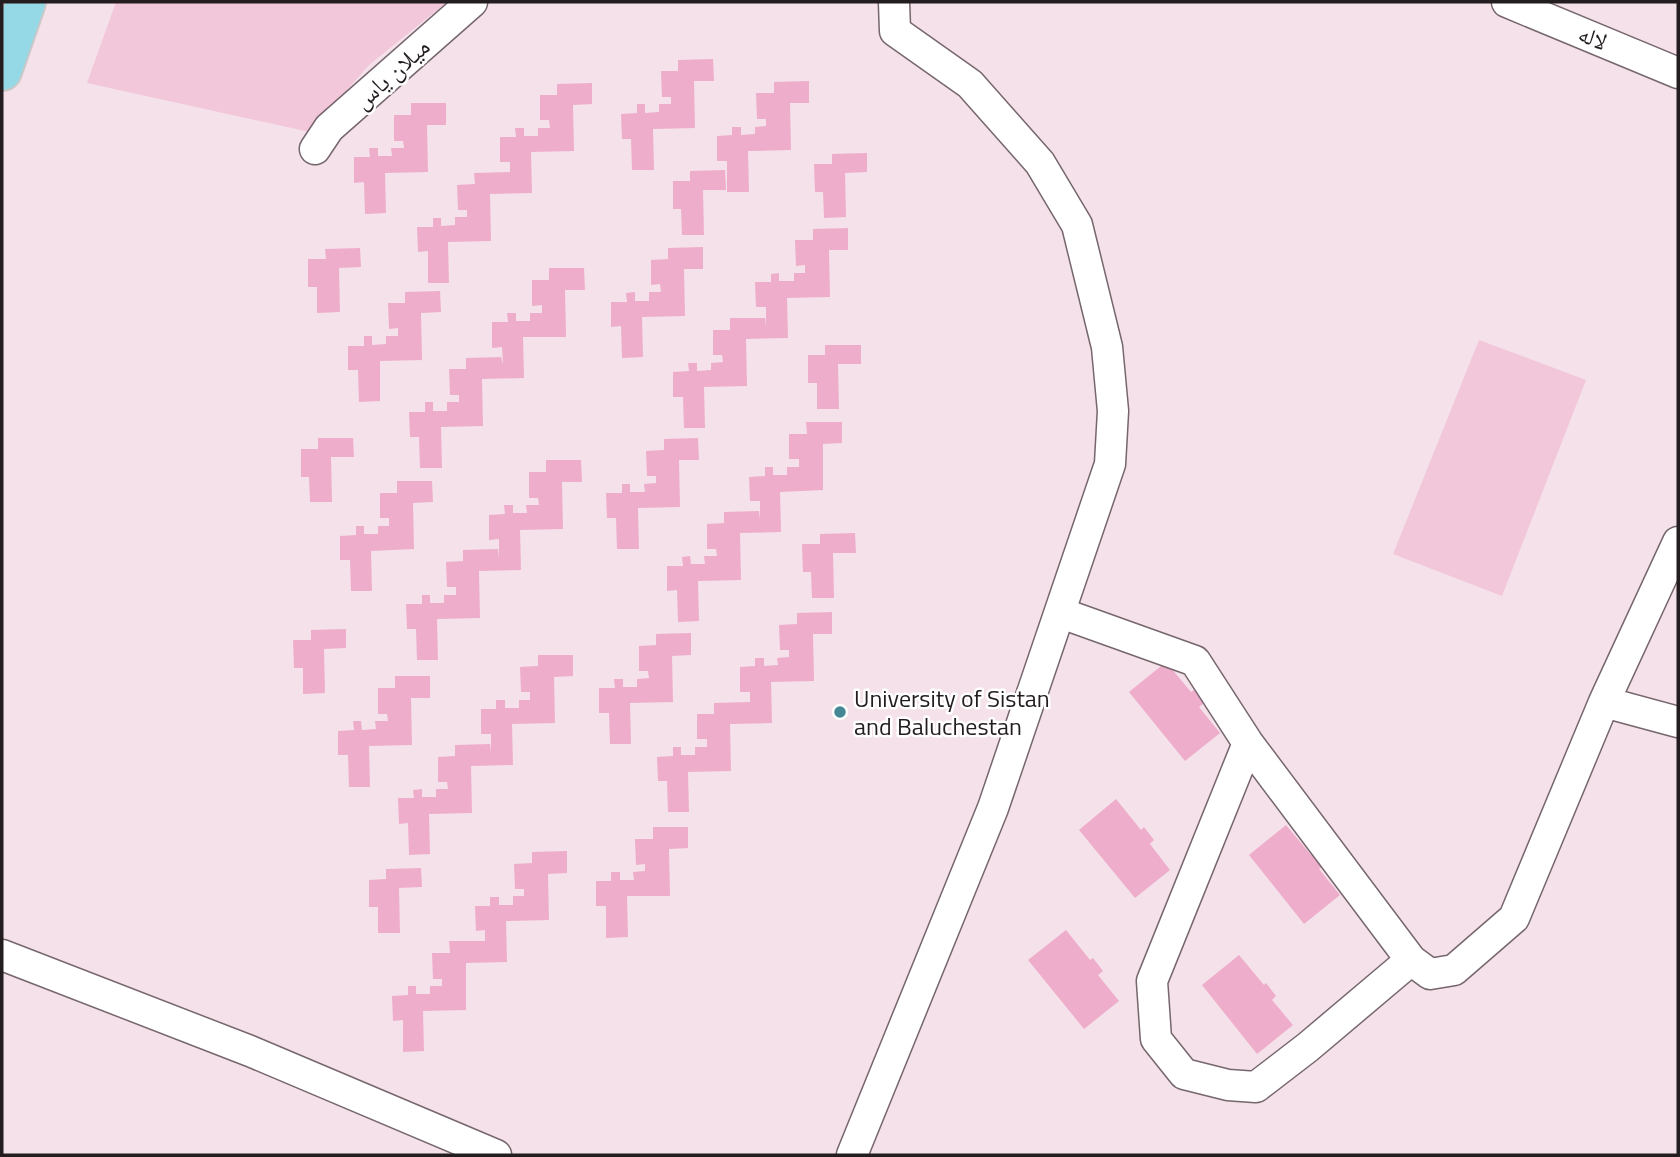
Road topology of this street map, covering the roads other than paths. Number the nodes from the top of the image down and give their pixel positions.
1 (26, 2) edge
2 (472, 2) edge
3 (894, 2) edge
4 (1507, 2) edge
5 (2, 71) edge
6 (1678, 73) edge
7 (315, 149) dead end
8 (1678, 542) edge
9 (1061, 613) junction
10 (1604, 702) junction
11 (1678, 722) edge
12 (1248, 743) junction
13 (2, 955) edge
14 (1411, 960) junction
15 (496, 1155) edge
16 (852, 1155) edge

1 - 5 main road
2 - 7 street, میلان یاس
3 - 9 street
4 - 6 street, لاله
8 - 10 street
9 - 12 street
9 - 16 street
10 - 11 street
10 - 14 street
12 - 14 street
12 - 14 street
13 - 15 street

